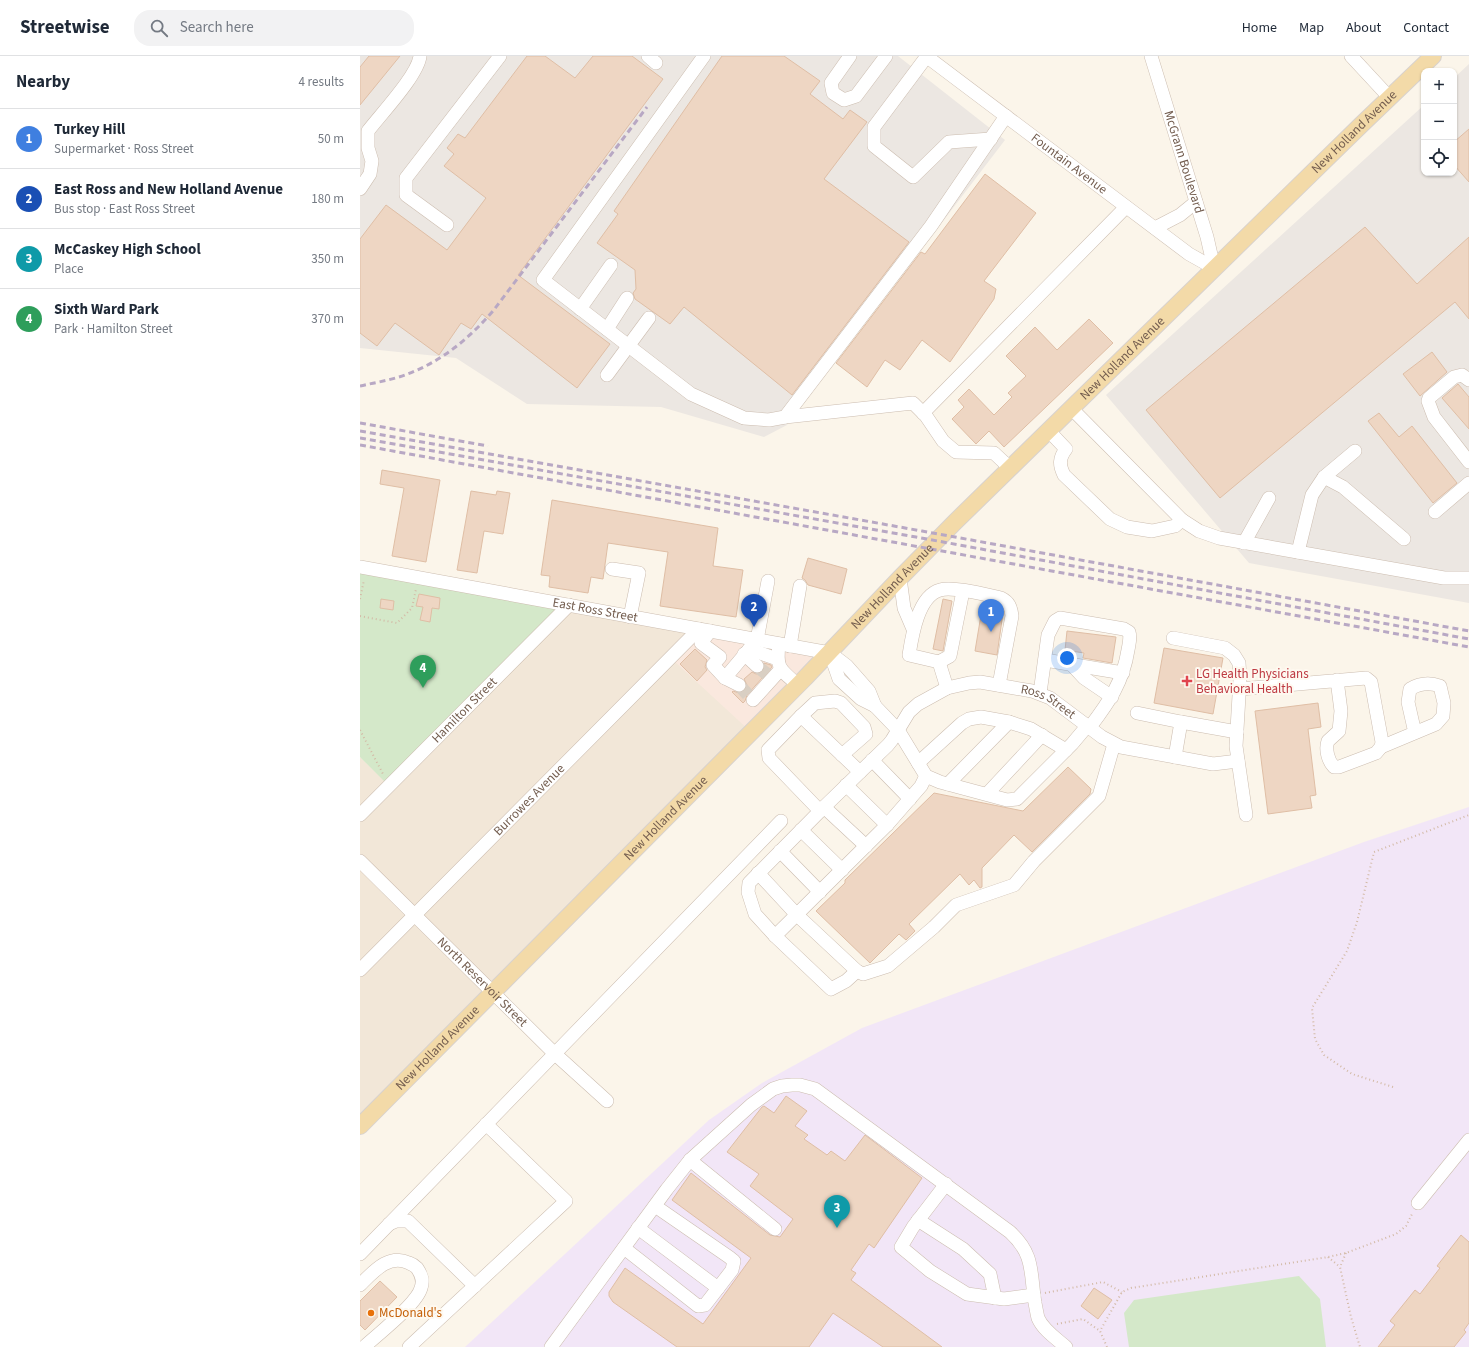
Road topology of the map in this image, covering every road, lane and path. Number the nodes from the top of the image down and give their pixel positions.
1 (420, 56) edge
2 (500, 56) edge
3 (704, 56) edge
4 (850, 56) edge
5 (886, 56) edge
6 (927, 56) edge
7 (1150, 56) edge
8 (1351, 56) edge
9 (1433, 56) edge
10 (1389, 97) junction
11 (1006, 116) junction
12 (991, 139) junction
13 (360, 189) edge
14 (1196, 202) junction
15 (1126, 207) junction
16 (447, 225) dead end
17 (1154, 228) junction
18 (611, 265) dead end
19 (1214, 268) junction
20 (627, 298) dead end
21 (580, 309) junction
22 (649, 318) dead end
23 (607, 329) junction
24 (628, 346) junction
25 (607, 375) dead end
26 (1469, 380) edge
27 (1071, 408) junction
28 (922, 413) junction
29 (785, 417) junction
30 (1048, 430) junction
31 (1355, 451) dead end
32 (1469, 462) edge
33 (1010, 468) junction
34 (1324, 477) junction
35 (1469, 483) edge
36 (1269, 498) dead end
37 (1435, 512) dead end
38 (1182, 520) junction
39 (1404, 539) dead end
40 (1244, 543) junction
41 (1298, 552) junction
42 (363, 568) edge
43 (612, 569) dead end
44 (418, 578) junction
45 (900, 578) junction
46 (1469, 578) edge
47 (768, 581) dead end
48 (800, 586) dead end
49 (963, 591) junction
50 (360, 599) edge
51 (569, 606) junction
52 (360, 616) edge
53 (630, 617) junction
54 (913, 629) junction
55 (705, 630) junction
56 (1173, 638) dead end
57 (785, 645) junction
58 (750, 648) junction
59 (830, 653) junction
60 (1045, 660) junction
61 (939, 662) junction
62 (1072, 665) junction
63 (757, 666) tunnel mouth
64 (775, 671) junction
65 (1123, 673) junction
66 (725, 678) junction
67 (1337, 680) junction
68 (798, 685) junction
69 (1000, 685) junction
70 (737, 687) tunnel mouth
71 (947, 688) junction
72 (1240, 689) junction
73 (1040, 694) junction
74 (1112, 697) junction
75 (755, 703) junction
76 (1137, 713) dead end
77 (801, 716) junction
78 (1009, 722) junction
79 (1181, 722) junction
80 (1089, 726) junction
81 (360, 730) edge
82 (898, 730) junction
83 (1237, 732) junction
84 (1415, 733) dead end
85 (1042, 736) junction
86 (1114, 744) junction
87 (1381, 747) junction
88 (1066, 750) junction
89 (842, 755) junction
90 (1175, 757) junction
91 (872, 760) junction
92 (1238, 761) junction
93 (918, 764) junction
94 (860, 772) junction
95 (926, 776) junction
96 (948, 784) junction
97 (846, 785) junction
98 (389, 786) junction
99 (987, 794) junction
100 (910, 798) junction
101 (822, 809) junction
102 (360, 815) edge
103 (1246, 815) dead end
104 (1469, 815) edge
105 (781, 821) dead end
106 (887, 825) junction
107 (801, 830) junction
108 (866, 846) junction
109 (780, 851) junction
110 (360, 861) edge
111 (842, 870) junction
112 (758, 873) junction
113 (820, 892) junction
114 (415, 915) junction
115 (797, 915) junction
116 (775, 936) junction
117 (360, 970) edge
118 (857, 970) junction
119 (493, 992) junction
120 (554, 1053) junction
121 (1393, 1087) dead end
122 (607, 1101) dead end
123 (486, 1124) junction
124 (360, 1126) edge
125 (1469, 1140) edge
126 (690, 1160) junction
127 (946, 1184) junction
128 (1418, 1203) joint
129 (655, 1206) junction
130 (918, 1220) junction
131 (390, 1224) junction
132 (638, 1228) junction
133 (775, 1229) dead end
134 (624, 1248) junction
135 (1346, 1253) junction
136 (360, 1254) edge
137 (1328, 1257) junction
138 (1340, 1267) junction
139 (360, 1285) edge
140 (475, 1286) junction
141 (718, 1288) junction
142 (1122, 1292) junction
143 (1034, 1295) junction
144 (996, 1298) junction
145 (1044, 1326) junction
146 (1100, 1331) junction
147 (364, 1347) edge
148 (409, 1347) edge
149 (551, 1347) edge
150 (1066, 1347) edge
151 (1107, 1347) edge
152 (1360, 1347) edge

1 - 13 street
2 - 16 street
3 - 21 street
4 - 5 street
6 - 11 street, Fountain Avenue
6 - 12 street
7 - 14 street, McGrann Boulevard
8 - 10 street
9 - 10 main road, New Holland Avenue
10 - 19 main road, New Holland Avenue
11 - 12 street
11 - 15 street, Fountain Avenue
12 - 29 street
14 - 17 street
14 - 19 street, McGrann Boulevard
15 - 17 street, Fountain Avenue
15 - 28 street
17 - 19 street, Fountain Avenue
18 - 21 street
19 - 27 main road, New Holland Avenue
20 - 23 street
21 - 23 street
22 - 24 street
23 - 24 street
24 - 25 street
24 - 29 street
26 - 32 street
27 - 30 main road, New Holland Avenue
27 - 38 street
28 - 29 street
28 - 33 street
30 - 33 main road, New Holland Avenue
30 - 38 street
31 - 34 street
33 - 45 main road, New Holland Avenue
34 - 39 street
34 - 41 street
35 - 37 street
36 - 40 street
38 - 40 street
40 - 41 street
41 - 46 street
42 - 44 street, East Ross Street
42 - 50 path
43 - 53 street
44 - 51 street, East Ross Street
44 - 52 path
45 - 54 street
45 - 59 main road, New Holland Avenue
47 - 58 street
48 - 57 street
49 - 54 street
49 - 61 street
49 - 69 street
51 - 53 street, East Ross Street
51 - 98 street, Hamilton Street
53 - 55 street, East Ross Street
54 - 61 street
55 - 58 street, East Ross Street
55 - 66 street
55 - 114 street, Burrowes Avenue
56 - 72 street
57 - 58 street, East Ross Street
57 - 59 street, East Ross Street
57 - 64 street
58 - 63 street
58 - 64 street
58 - 66 street
59 - 68 main road, New Holland Avenue
59 - 82 street
60 - 62 street
60 - 65 street
60 - 73 street
61 - 71 street
62 - 65 street
62 - 74 street
64 - 68 street
64 - 75 street
65 - 74 street
66 - 70 street
67 - 72 street
67 - 87 street
67 - 87 street
68 - 75 main road, New Holland Avenue
69 - 71 street, Ross Street
69 - 73 street, Ross Street
71 - 82 street, Ross Street
72 - 83 street
73 - 80 street, Ross Street
74 - 80 street
75 - 119 main road, New Holland Avenue
76 - 79 street
77 - 89 street
77 - 89 street
77 - 101 street
78 - 85 street
78 - 93 street
78 - 96 street
79 - 83 street
79 - 90 street
80 - 86 street, Ross Street
80 - 88 street
81 - 98 path
82 - 91 street, Ross Street
82 - 93 street
83 - 92 street
84 - 87 street
85 - 88 street
85 - 99 street
86 - 90 street, Ross Street
86 - 118 street
88 - 99 street
89 - 94 street
90 - 92 street, Ross Street
91 - 94 street, Ross Street
91 - 100 street
92 - 103 street
93 - 95 street
94 - 97 street, Ross Street
95 - 96 street
95 - 100 street
96 - 99 street
97 - 101 street, Ross Street
97 - 106 street
98 - 102 street, Hamilton Street
100 - 106 street
101 - 107 street, Ross Street
101 - 108 street
104 - 121 path
105 - 120 street
106 - 108 street
107 - 109 street, Ross Street
107 - 111 street
108 - 111 street
109 - 112 street, Ross Street
109 - 113 street
110 - 114 street, North Reservoir Street
111 - 113 street
112 - 115 street
112 - 116 street, Ross Street
113 - 115 street
114 - 117 street, Burrowes Avenue
114 - 119 street, North Reservoir Street
115 - 116 street
115 - 118 street
116 - 118 street, Ross Street
119 - 120 street, North Reservoir Street
119 - 124 main road, New Holland Avenue
120 - 122 street, North Reservoir Street
120 - 123 street
123 - 131 street
123 - 140 street
125 - 128 street
126 - 127 street
126 - 129 street
126 - 133 street
127 - 130 street
127 - 143 street
128 - 135 path
129 - 132 street
129 - 141 street
130 - 144 street
130 - 144 street
131 - 136 street
131 - 140 street
132 - 134 street
132 - 141 street
134 - 141 street
134 - 149 street
135 - 137 path
135 - 138 path
137 - 138 path
137 - 142 path
138 - 152 path
139 - 147 street
140 - 148 street
142 - 143 path
142 - 146 path
143 - 144 street
143 - 145 street
145 - 146 path
145 - 150 street
146 - 151 path

